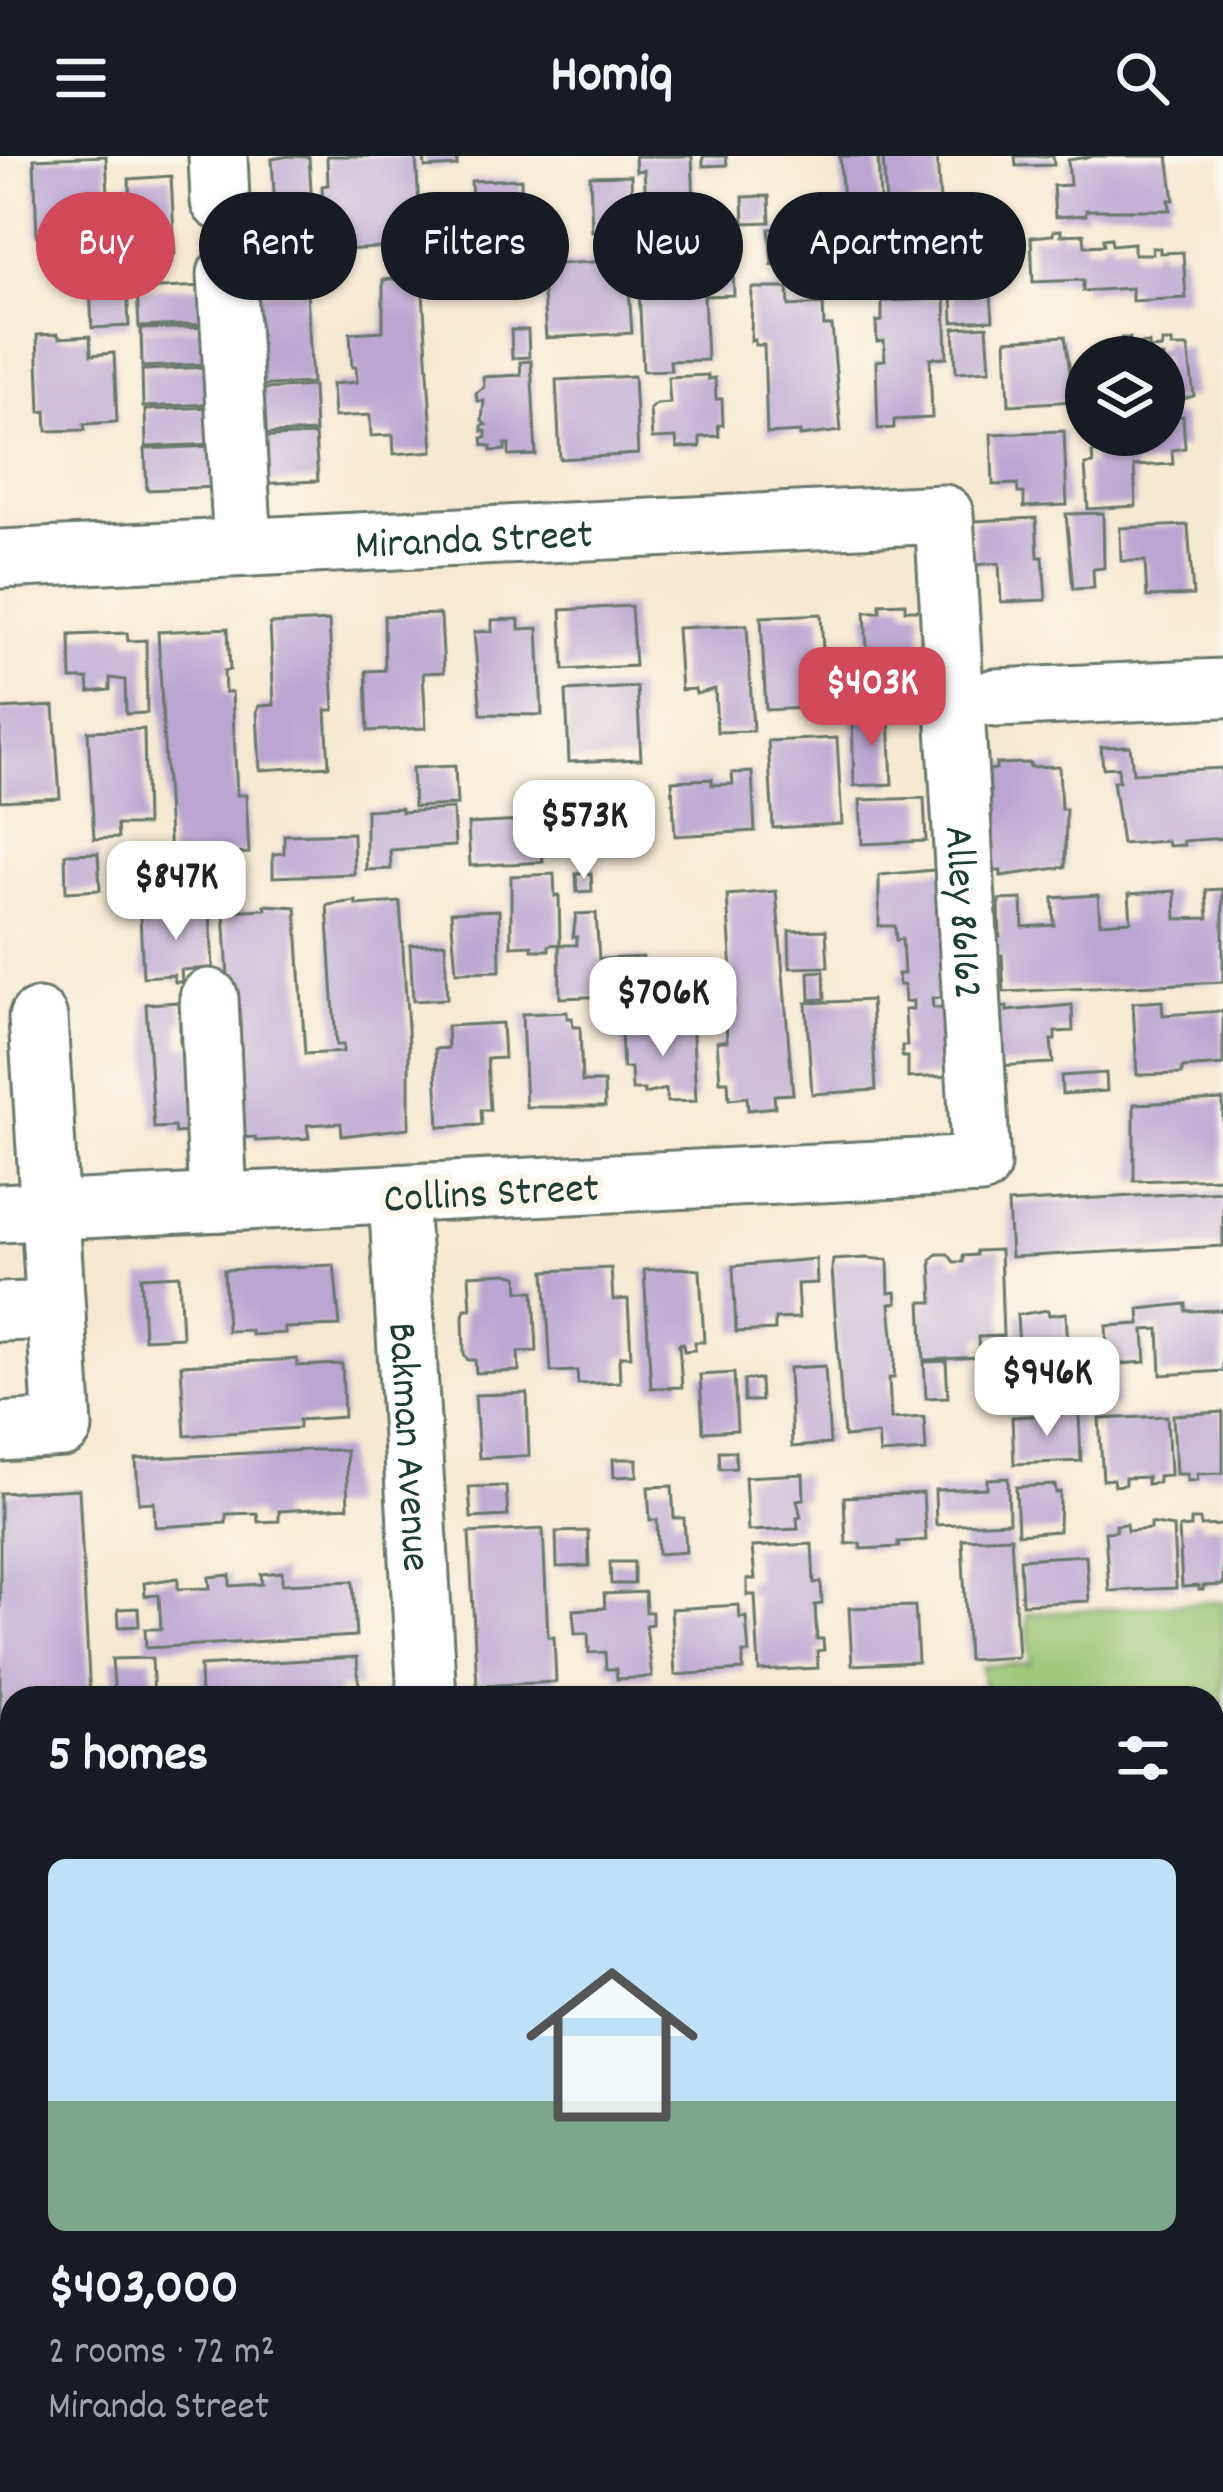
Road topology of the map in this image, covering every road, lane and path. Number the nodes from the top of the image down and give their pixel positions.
1 (229, 300) edge
2 (944, 514) joint
3 (243, 548) junction
4 (0, 559) edge
5 (1223, 688) edge
6 (995, 698) dead end
7 (209, 998) dead end
8 (38, 1018) dead end
9 (981, 1165) joint
10 (398, 1195) junction
11 (218, 1202) junction
12 (25, 1212) edge
13 (56, 1310) junction
14 (0, 1312) edge
15 (0, 1432) edge
16 (426, 1686) edge

1 - 3 street
2 - 3 street, Miranda Street
2 - 9 street, Alley 86162
3 - 4 street, Miranda Street
5 - 6 street
7 - 11 street
8 - 12 street
9 - 10 street, Collins Street
10 - 11 street, Collins Street
10 - 16 street, Bakman Avenue
11 - 12 street, Collins Street
12 - 13 street
13 - 14 street
13 - 15 street

